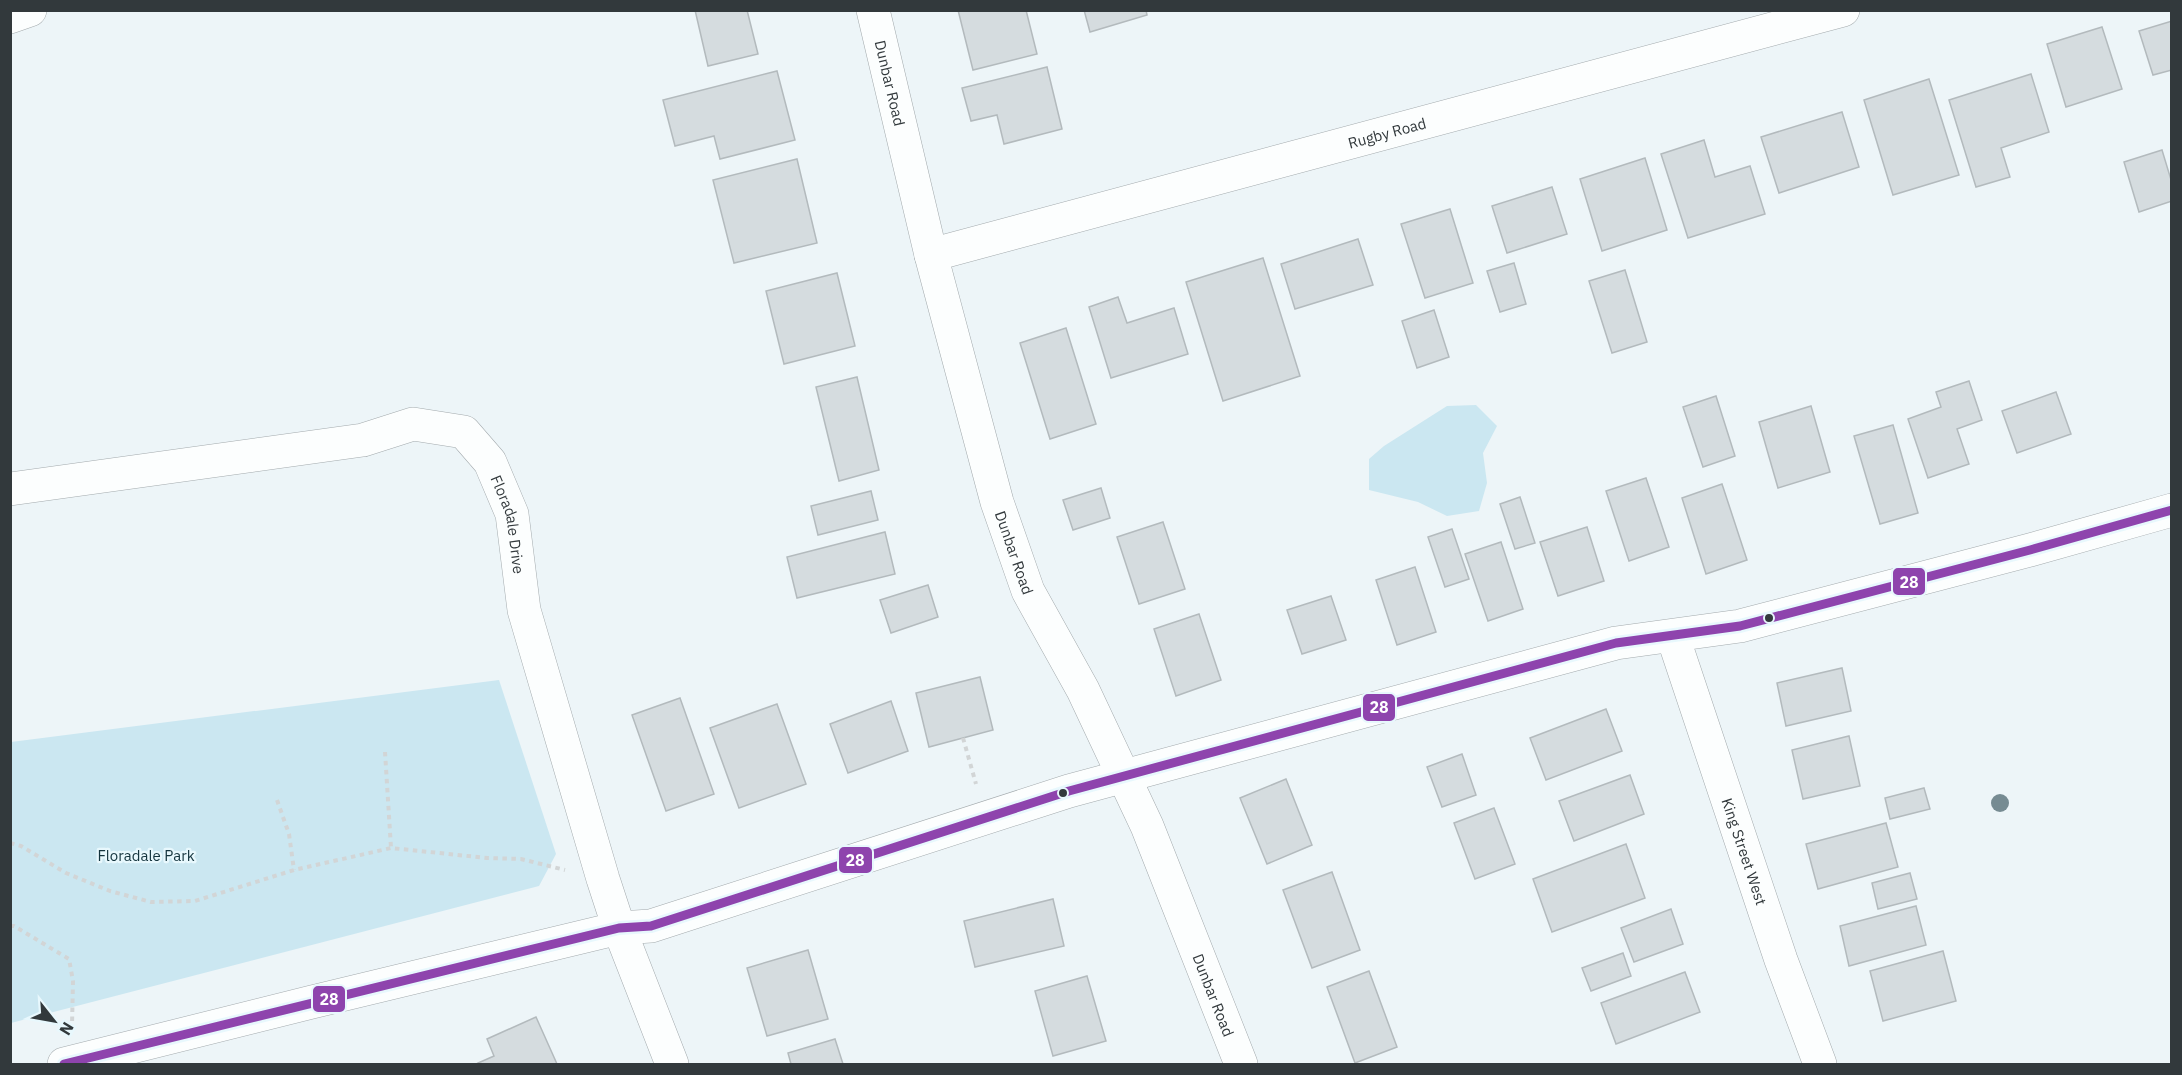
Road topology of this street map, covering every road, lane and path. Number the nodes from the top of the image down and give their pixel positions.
1 (30, 10) edge
2 (873, 10) edge
3 (1843, 10) edge
4 (10, 17) edge
5 (931, 255) junction
6 (10, 489) edge
7 (2172, 510) edge
8 (1673, 637) junction
9 (963, 738) dead end
10 (385, 752) dead end
11 (1124, 777) junction
12 (978, 791) dead end
13 (277, 800) dead end
14 (10, 843) edge
15 (391, 848) junction
16 (294, 870) junction
17 (603, 879) junction
18 (10, 926) edge
19 (619, 928) junction
20 (171, 1051) edge
21 (67, 1064) edge
22 (672, 1065) edge
23 (1241, 1065) edge
24 (1820, 1065) edge

1 - 4 street
2 - 5 street, Dunbar Road
3 - 5 street, Rugby Road
5 - 11 street, Dunbar Road
6 - 17 street, Floradale Drive
7 - 8 street
8 - 11 street
8 - 24 street, King Street West
9 - 12 path
10 - 15 path
11 - 19 street
11 - 23 street, Dunbar Road
13 - 16 path
14 - 16 path
15 - 16 path
15 - 17 path
17 - 19 street, Floradale Drive
18 - 21 path
19 - 20 street
19 - 22 street, Floradale Drive
20 - 21 street

